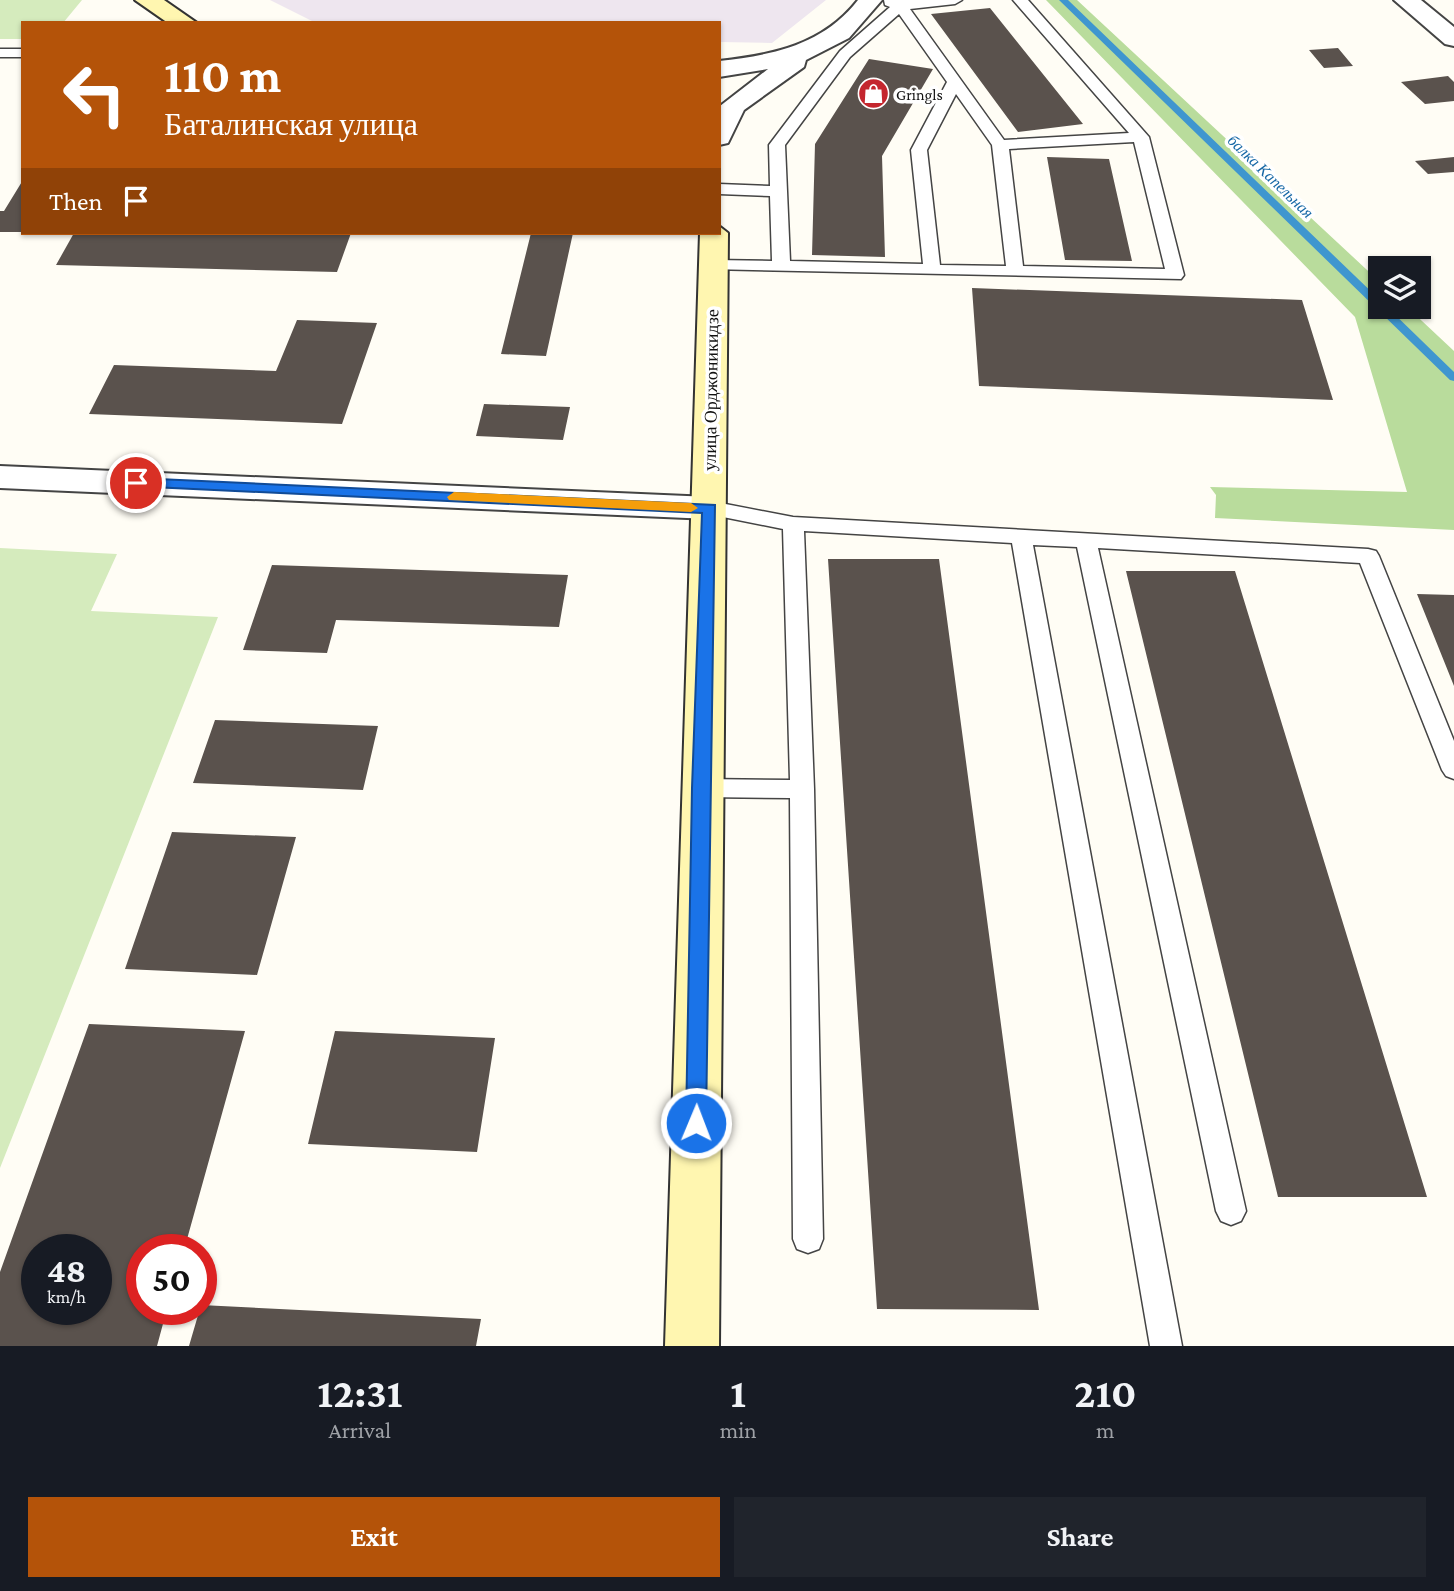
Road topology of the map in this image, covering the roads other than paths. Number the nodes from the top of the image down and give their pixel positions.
1 (147, 0) edge
2 (870, 0) edge
3 (884, 0) edge
4 (955, 0) edge
5 (1020, 0) edge
6 (1406, 0) edge
7 (900, 6) junction
8 (183, 21) edge
9 (1454, 39) edge
10 (0, 53) edge
11 (807, 53) junction
12 (21, 54) edge
13 (721, 69) edge
14 (953, 84) junction
15 (721, 133) edge
16 (1141, 137) junction
17 (1000, 145) junction
18 (721, 189) edge
19 (779, 191) junction
20 (714, 249) edge
21 (781, 266) junction
22 (932, 269) junction
23 (1016, 271) junction
24 (0, 477) edge
25 (710, 508) junction
26 (793, 524) junction
27 (1021, 537) junction
28 (1086, 540) junction
29 (1454, 770) edge
30 (701, 788) junction
31 (802, 789) junction
32 (1231, 1212) dead end
33 (808, 1238) dead end
34 (692, 1346) edge
35 (1166, 1346) edge

1 - 8 main road
2 - 11 street
3 - 7 lane
4 - 7 lane
5 - 16 lane
6 - 9 street
7 - 14 lane
7 - 19 lane
10 - 12 lane
11 - 13 street
11 - 15 street
14 - 17 lane
14 - 22 lane
16 - 17 lane
16 - 23 lane
17 - 23 lane
18 - 19 lane
19 - 21 lane
20 - 21 lane
20 - 25 main road, улица Орджоникидзе
21 - 22 lane
22 - 23 lane
24 - 25 street
25 - 26 lane
25 - 30 main road, улица Орджоникидзе
26 - 27 lane
26 - 31 lane
27 - 28 lane
27 - 35 lane
28 - 29 lane
28 - 32 lane
30 - 31 lane
30 - 34 main road, улица Орджоникидзе
31 - 33 lane

